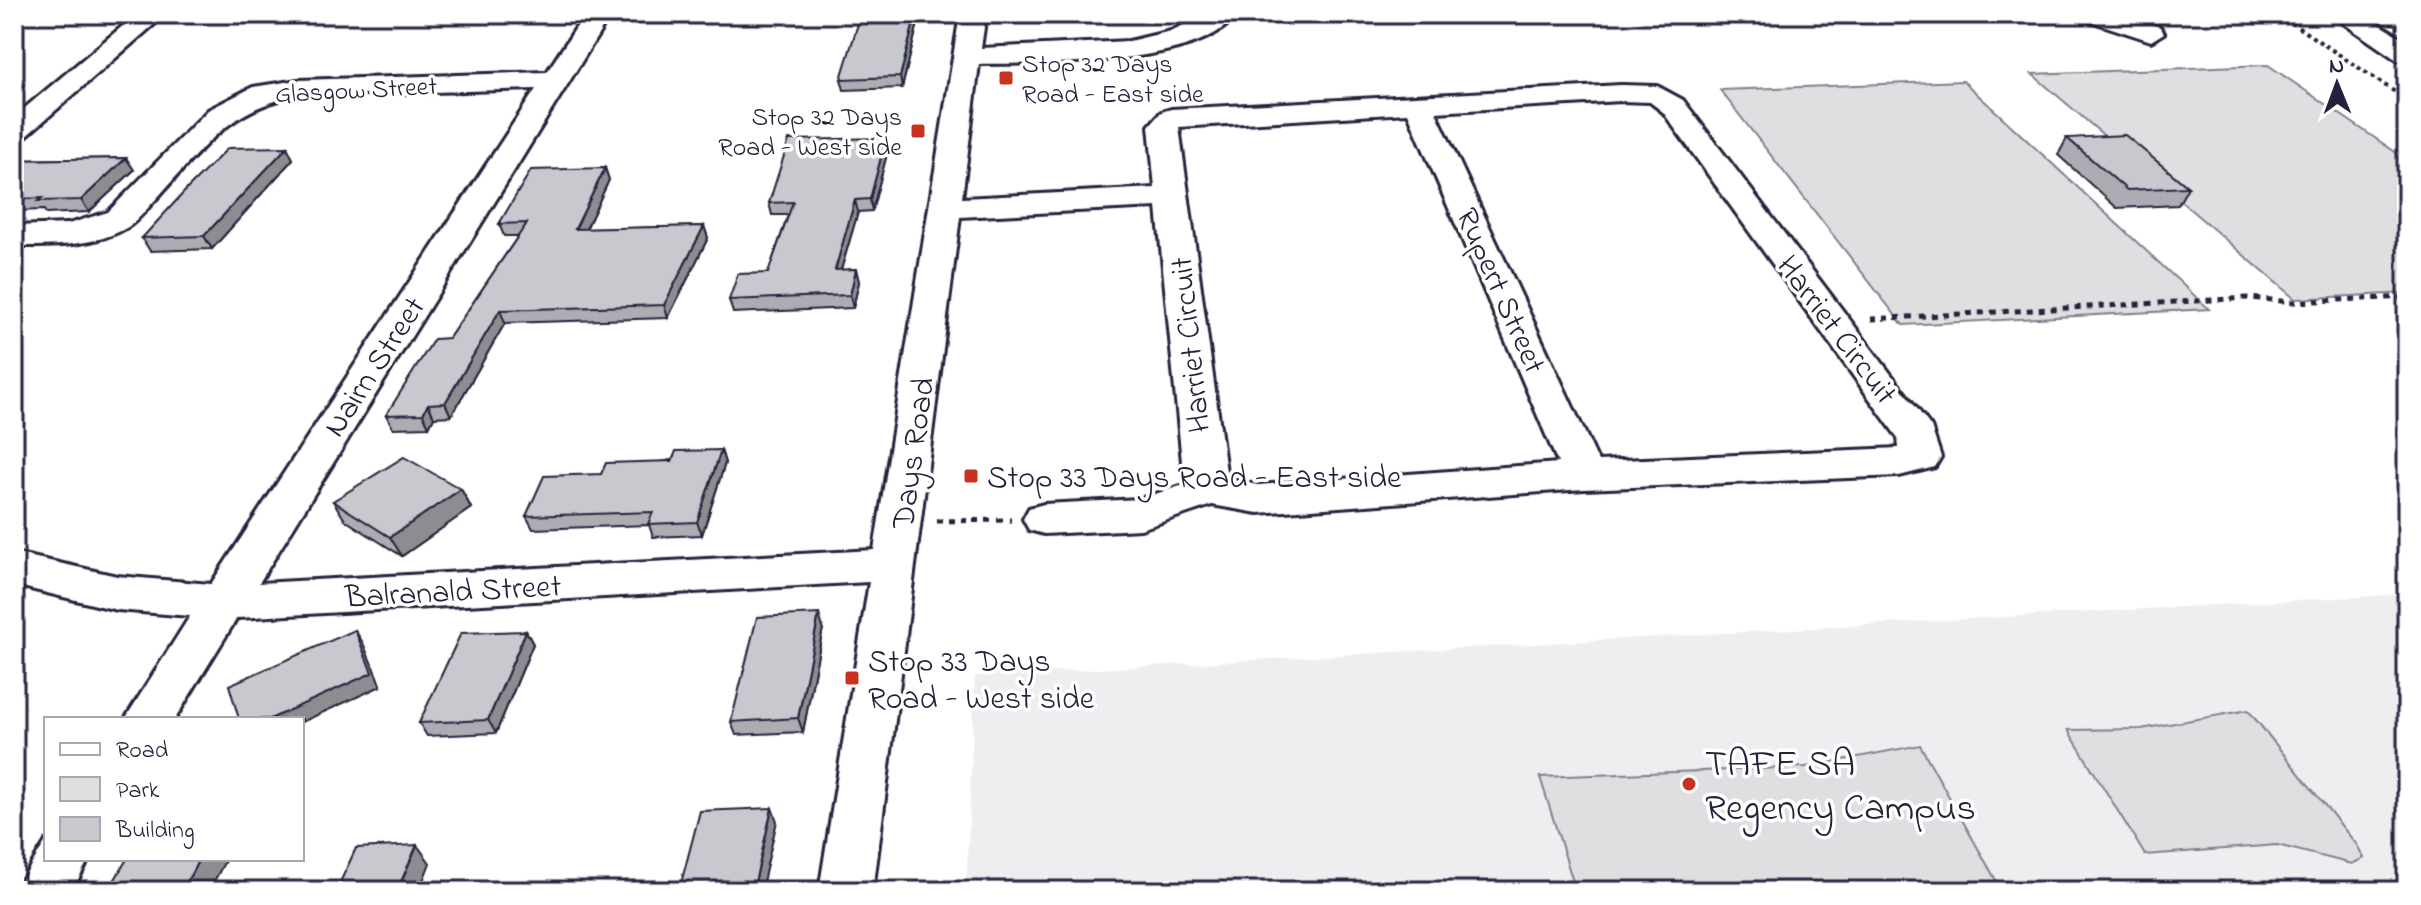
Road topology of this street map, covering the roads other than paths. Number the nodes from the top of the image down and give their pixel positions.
1 (153, 14) edge
2 (598, 14) edge
3 (973, 14) edge
4 (1171, 14) edge
5 (2093, 14) edge
6 (2344, 14) edge
7 (2391, 14) edge
8 (1214, 20) edge
9 (2407, 24) edge
10 (2151, 33) dead end
11 (2407, 54) edge
12 (968, 56) junction
13 (558, 80) junction
14 (1419, 105) junction
15 (14, 132) edge
16 (1173, 197) junction
17 (947, 208) junction
18 (14, 236) edge
19 (1584, 475) junction
20 (1211, 491) junction
21 (1044, 519) road end
22 (895, 565) junction
23 (14, 569) edge
24 (221, 602) junction
25 (150, 717) edge
26 (61, 861) edge
27 (42, 891) edge
28 (846, 891) edge

1 - 15 street
2 - 13 street, Nairn Street
3 - 12 street, Days Road
4 - 8 street
5 - 10 street
6 - 11 highway
7 - 9 highway
8 - 12 street
12 - 17 street, Days Road
13 - 18 street, Glasgow Street
13 - 24 street, Nairn Street
14 - 16 street, Harriet Circuit
14 - 19 street, Rupert Street
14 - 19 street, Harriet Circuit
16 - 17 street
16 - 20 street, Harriet Circuit
17 - 22 street, Days Road
19 - 20 street, Harriet Circuit
20 - 21 street, Harriet Circuit
22 - 24 street, Balranald Street
22 - 28 street, Days Road
23 - 24 street, Balranald Street
24 - 25 street, Nairn Street
26 - 27 street

